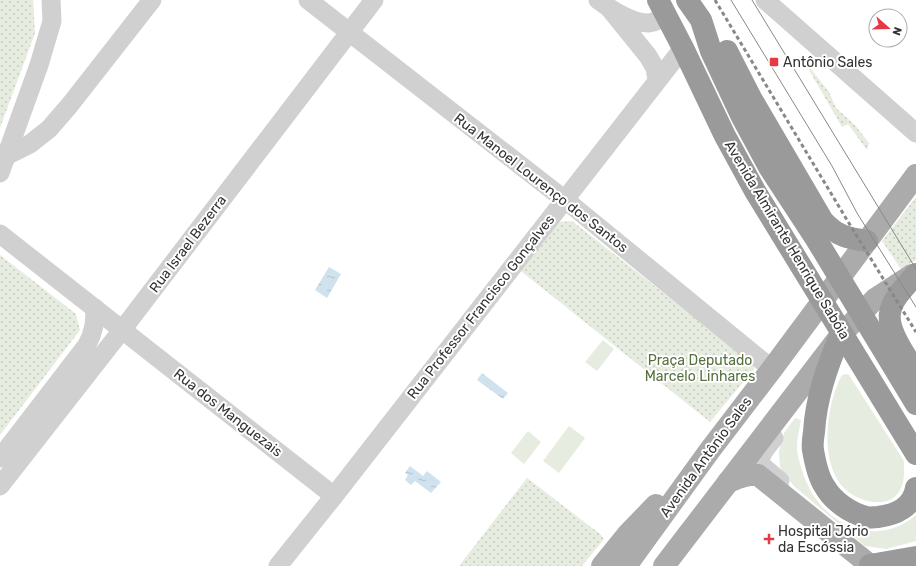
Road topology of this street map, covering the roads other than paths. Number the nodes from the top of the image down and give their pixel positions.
1 (50, 0) edge
2 (152, 0) edge
3 (308, 0) edge
4 (374, 0) edge
5 (687, 0) edge
6 (765, 0) edge
7 (604, 5) edge
8 (662, 8) edge
9 (701, 20) junction
10 (349, 32) junction
11 (687, 56) junction
12 (657, 80) junction
13 (916, 133) edge
14 (3, 164) edge
15 (916, 176) edge
16 (564, 200) junction
17 (0, 234) edge
18 (866, 241) junction
19 (916, 273) edge
20 (95, 308) junction
21 (122, 330) junction
22 (840, 336) junction
23 (772, 369) junction
24 (916, 373) edge
25 (916, 404) edge
26 (911, 445) edge
27 (710, 450) junction
28 (0, 458) edge
29 (728, 482) junction
30 (0, 486) edge
31 (916, 488) edge
32 (334, 496) junction
33 (916, 510) edge
34 (916, 546) edge
35 (916, 557) edge
36 (278, 566) edge
37 (602, 566) edge
38 (626, 566) edge
39 (664, 566) edge
40 (870, 566) edge

1 - 14 street
2 - 14 street
3 - 10 street, Rua Manoel Lourenço dos Santos
4 - 10 street, Rua Israel Bezerra
5 - 9 highway, Avenida Almirante Henrique Sabóia
6 - 13 street
7 - 8 street
7 - 12 street
8 - 11 highway, Avenida Almirante Henrique Sabóia
9 - 18 highway
9 - 25 highway, Avenida Almirante Henrique Sabóia
10 - 16 street, Rua Manoel Lourenço dos Santos
10 - 21 street, Rua Israel Bezerra
11 - 12 street, Rua Professor Francisco Gonçalves
11 - 26 highway, Avenida Almirante Henrique Sabóia
12 - 16 street, Rua Professor Francisco Gonçalves
15 - 18 main road, Avenida Antônio Sales
16 - 23 street, Rua Manoel Lourenço dos Santos
16 - 32 street, Rua Professor Francisco Gonçalves
17 - 20 street, Rua dos Manguezais
18 - 23 main road, Avenida Antônio Sales
19 - 22 main road
19 - 24 highway
20 - 21 street, Rua dos Manguezais
20 - 28 street
21 - 30 street, Rua Israel Bezerra
21 - 32 street, Rua dos Manguezais
22 - 29 main road
22 - 31 highway
23 - 27 main road, Avenida Antônio Sales
27 - 37 main road
27 - 38 main road, Avenida Antônio Sales
29 - 39 main road
29 - 40 main road
32 - 36 street, Rua Professor Francisco Gonçalves
33 - 34 street
35 - 40 highway

